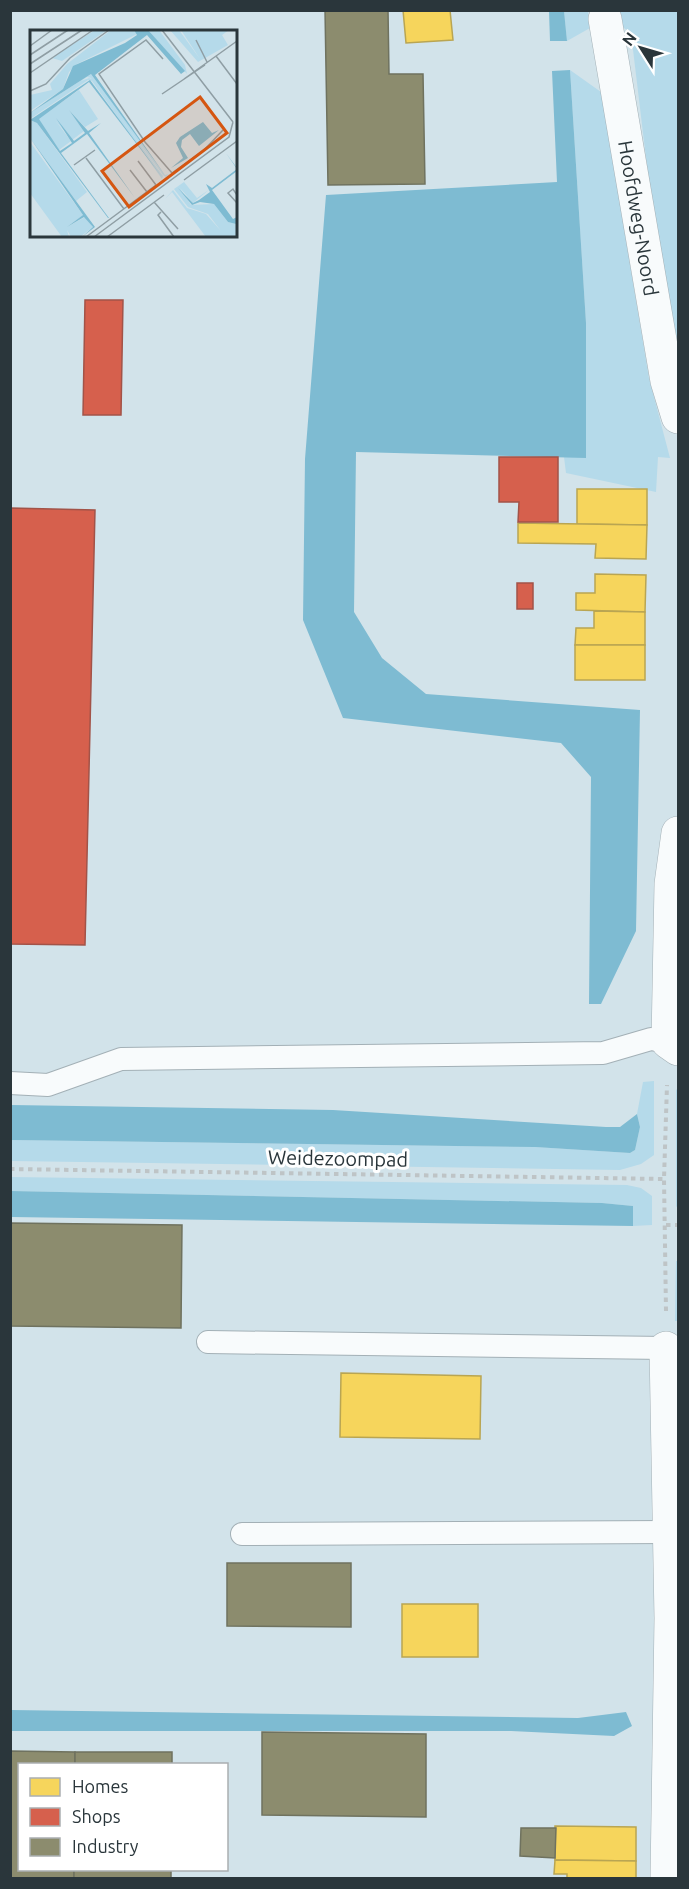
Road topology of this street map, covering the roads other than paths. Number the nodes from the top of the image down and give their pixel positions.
1 (605, 18) dead end
2 (678, 413) edge
3 (678, 833) edge
4 (673, 1046) edge
5 (10, 1083) edge
6 (208, 1342) dead end
7 (674, 1351) edge
8 (669, 1532) junction
9 (242, 1533) dead end
10 (667, 1878) edge

1 - 2 street, Hoofdweg-Noord
3 - 4 street
4 - 5 lane
6 - 7 lane
7 - 8 street
8 - 9 lane
8 - 10 street

